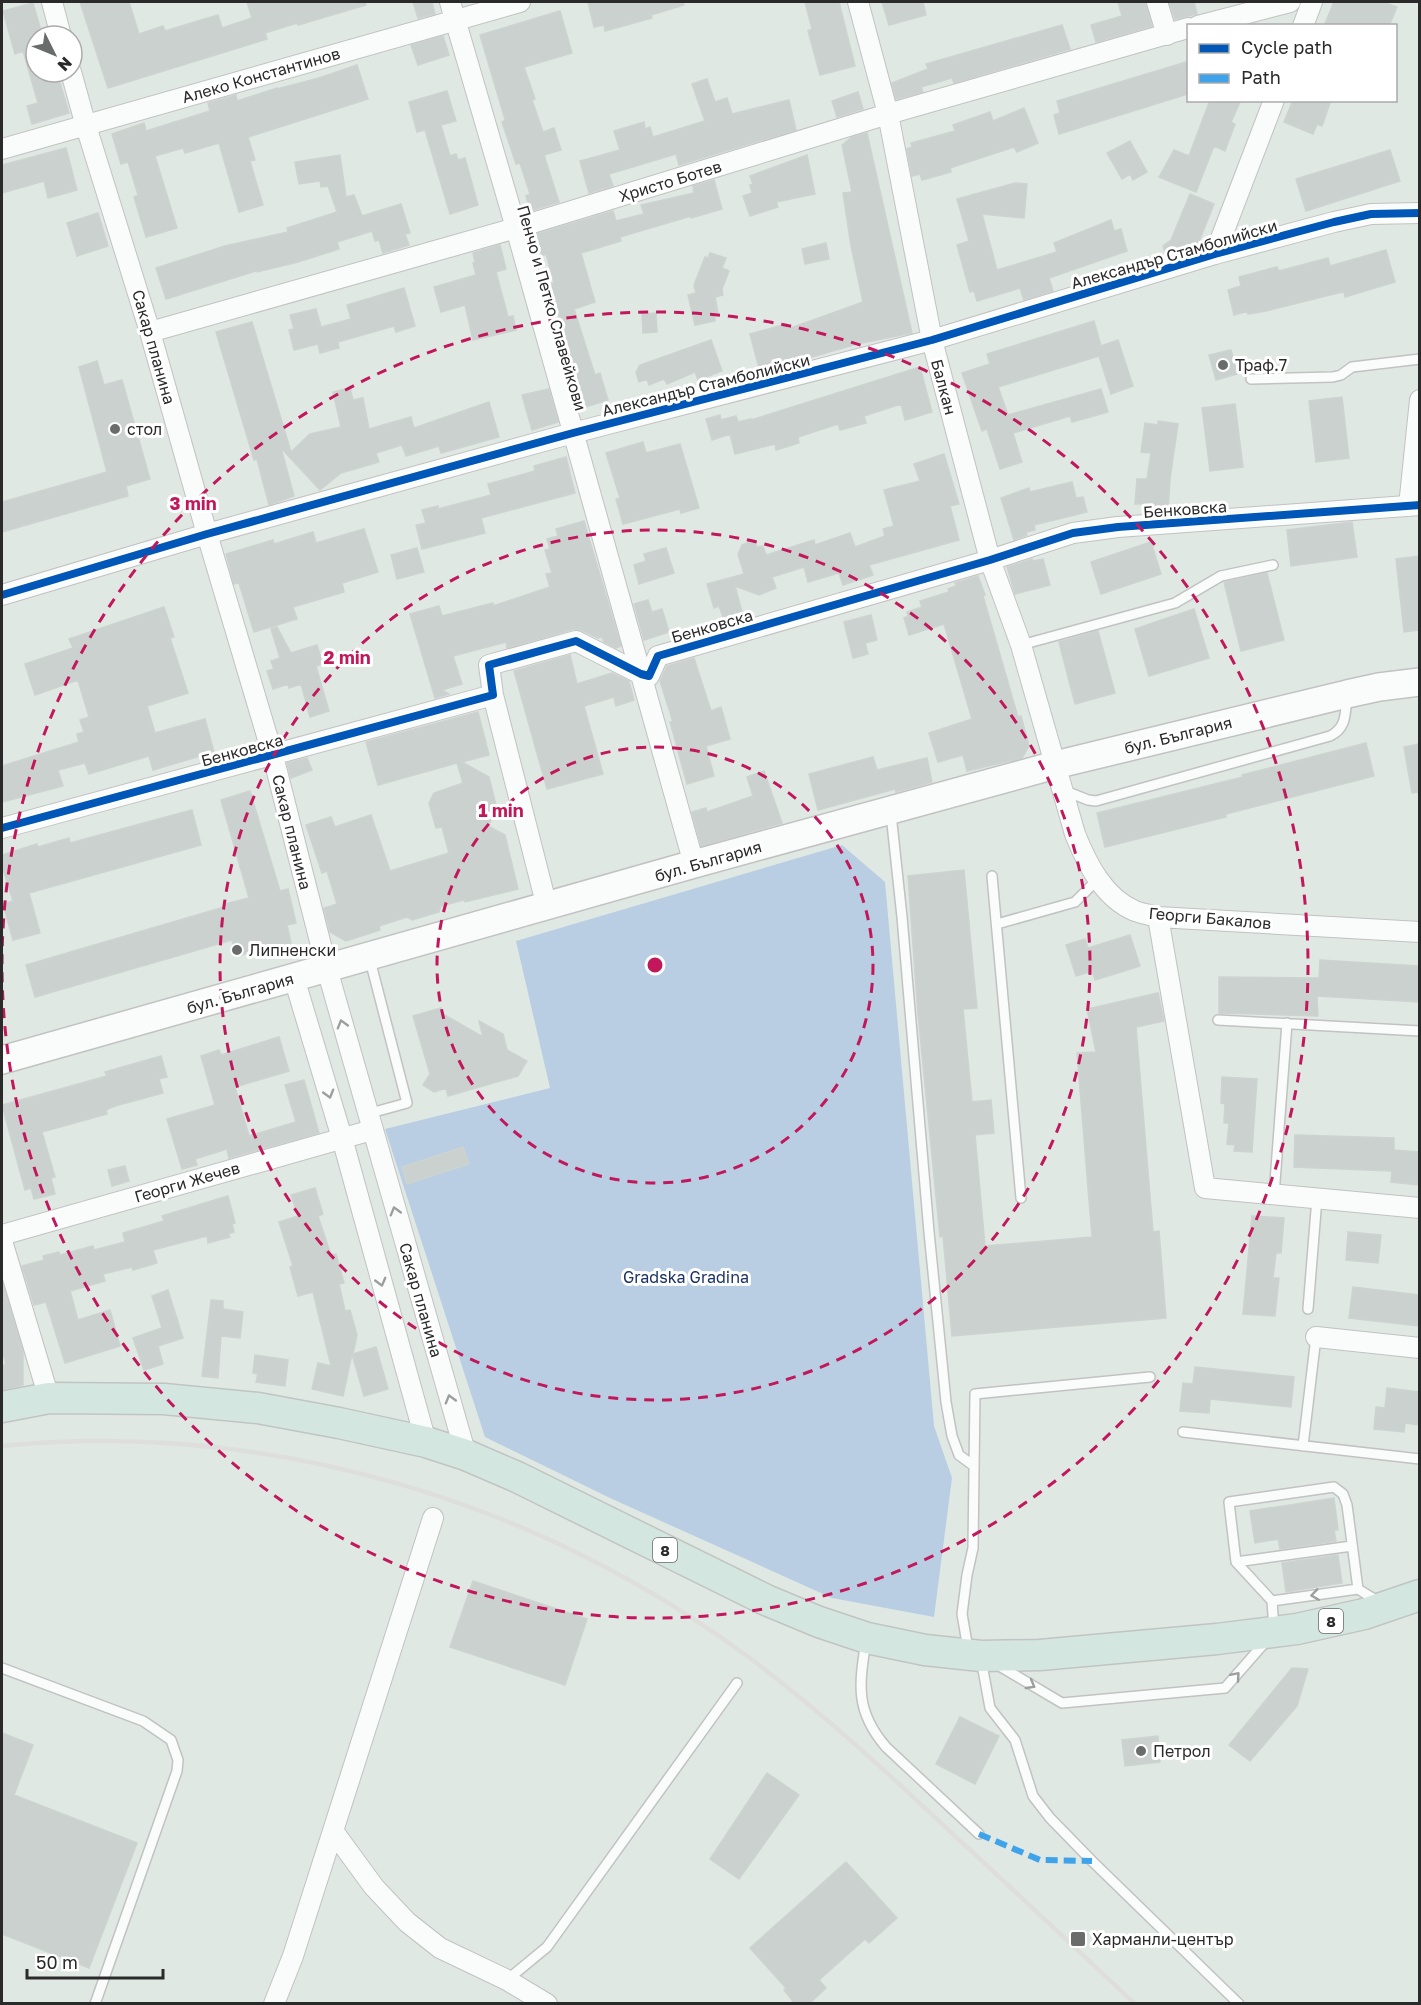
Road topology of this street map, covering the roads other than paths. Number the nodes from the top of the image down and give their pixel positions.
1 (52, 2) edge
2 (520, 2) edge
3 (858, 2) edge
4 (1157, 2) edge
5 (1290, 2) edge
6 (1312, 2) edge
7 (452, 10) edge
8 (58, 24) edge
9 (1206, 24) edge
10 (1304, 24) edge
11 (1187, 28) edge
12 (1167, 34) junction
13 (74, 84) edge
14 (1273, 102) edge
15 (888, 114) junction
16 (86, 126) junction
17 (2, 148) edge
18 (1419, 213) edge
19 (516, 228) junction
20 (1215, 254) junction
21 (150, 332) junction
22 (932, 340) junction
23 (1419, 359) edge
24 (1251, 379) dead end
25 (1419, 400) edge
26 (573, 433) junction
27 (1414, 506) edge
28 (207, 534) junction
29 (990, 560) junction
30 (1273, 565) dead end
31 (2, 595) edge
32 (1021, 645) junction
33 (641, 674) junction
34 (1419, 682) edge
35 (1347, 694) junction
36 (493, 695) junction
37 (273, 756) junction
38 (1059, 778) junction
39 (891, 811) junction
40 (2, 828) edge
41 (694, 864) junction
42 (992, 876) dead end
43 (1098, 879) junction
44 (547, 907) junction
45 (1158, 917) junction
46 (997, 924) junction
47 (1419, 932) edge
48 (369, 957) junction
49 (327, 969) junction
50 (294, 978) junction
51 (1218, 1020) dead end
52 (1287, 1023) junction
53 (1419, 1031) edge
54 (2, 1059) edge
55 (369, 1122) junction
56 (342, 1138) junction
57 (1274, 1195) junction
58 (1021, 1198) dead end
59 (1317, 1198) junction
60 (1419, 1208) edge
61 (2, 1235) edge
62 (2, 1241) edge
63 (1308, 1309) dead end
64 (1316, 1337) joint
65 (1419, 1348) edge
66 (1150, 1377) dead end
67 (49, 1398) junction
68 (2, 1407) edge
69 (1183, 1432) dead end
70 (426, 1442) junction
71 (1303, 1446) junction
72 (466, 1455) junction
73 (1419, 1459) edge
74 (974, 1466) junction
75 (433, 1518) dead end
76 (1352, 1546) junction
77 (1236, 1562) junction
78 (1358, 1589) junction
79 (1419, 1595) edge
80 (1272, 1601) junction
81 (1386, 1606) junction
82 (1275, 1632) junction
83 (867, 1638) junction
84 (975, 1655) junction
85 (2, 1668) edge
86 (737, 1683) dead end
87 (333, 1831) junction
88 (979, 1833) dead end
89 (507, 1980) junction
90 (545, 2003) edge
91 (95, 2004) edge
92 (274, 2004) edge
93 (1239, 2004) edge

1 - 8 street
2 - 7 street, Алеко Константинов
3 - 15 street, Балкан
4 - 12 street
5 - 9 street
6 - 10 street
7 - 16 street, Алеко Константинов
7 - 19 street, Пенчо и Петко Славейкови
11 - 12 street, Христо Ботев
12 - 15 street, Христо Ботев
13 - 16 street, Сакар планина
14 - 20 street
15 - 19 street, Христо Ботев
15 - 22 street, Балкан
16 - 17 street, Алеко Константинов
16 - 21 street, Сакар планина
18 - 20 street, Александър Стамболийски
19 - 21 street, Христо Ботев
19 - 26 street, Пенчо и Петко Славейкови
20 - 22 street, Александър Стамболийски
21 - 28 street, Сакар планина
22 - 26 street, Александър Стамболийски
22 - 29 street, Балкан
23 - 24 lane
25 - 27 street
26 - 28 street, Александър Стамболийски
26 - 33 street, Пенчо и Петко Славейкови
27 - 29 street, Бенковска
28 - 31 street, Александър Стамболийски
28 - 37 street, Сакар планина
29 - 32 street, Балкан
29 - 33 street, Бенковска
30 - 32 lane
32 - 38 street, Балкан
33 - 36 street
33 - 41 street, Пенчо и Петко Славейкови
34 - 35 street, бул. България
35 - 38 street, бул. България
35 - 38 lane
36 - 37 street, Бенковска
36 - 44 street
37 - 40 street, Бенковска
37 - 49 street, Сакар планина
38 - 39 street, бул. България
38 - 43 street, Георги Бакалов
39 - 41 street, бул. България
39 - 74 lane
41 - 44 street, бул. България
42 - 46 lane
43 - 45 street, Георги Бакалов
43 - 46 lane
44 - 48 street, бул. България
45 - 47 street, Георги Бакалов
45 - 57 street
46 - 58 lane
48 - 49 street, бул. България
48 - 55 lane
49 - 50 street, бул. България
55 -> 49 street, Сакар планина
50 - 54 street, бул. България
50 -> 56 street, Сакар планина
51 - 52 lane
52 - 53 lane
52 - 57 lane
55 - 56 street, Георги Жечев
72 -> 55 street, Сакар планина
56 - 61 street, Георги Жечев
56 -> 70 street, Сакар планина
57 - 59 street
59 - 60 street
59 - 63 lane
62 - 67 street
64 - 65 street
64 - 71 lane
66 - 74 lane
67 - 68 main road, 8
67 - 70 main road, 8
69 - 71 lane
70 - 72 main road, 8
71 - 73 lane
72 - 83 main road, 8
74 - 84 lane
75 - 87 street
76 - 77 lane
76 - 77 lane
76 - 78 lane
77 - 80 lane
78 -> 80 lane
78 - 81 lane
79 - 81 main road, 8
80 - 82 lane
81 - 82 main road, 8
82 - 84 main road, 8
84 -> 82 lane
83 - 84 main road, 8
83 - 88 lane
84 - 93 lane
85 - 91 lane
86 - 89 lane
87 - 89 street
87 - 92 street
89 - 90 street

